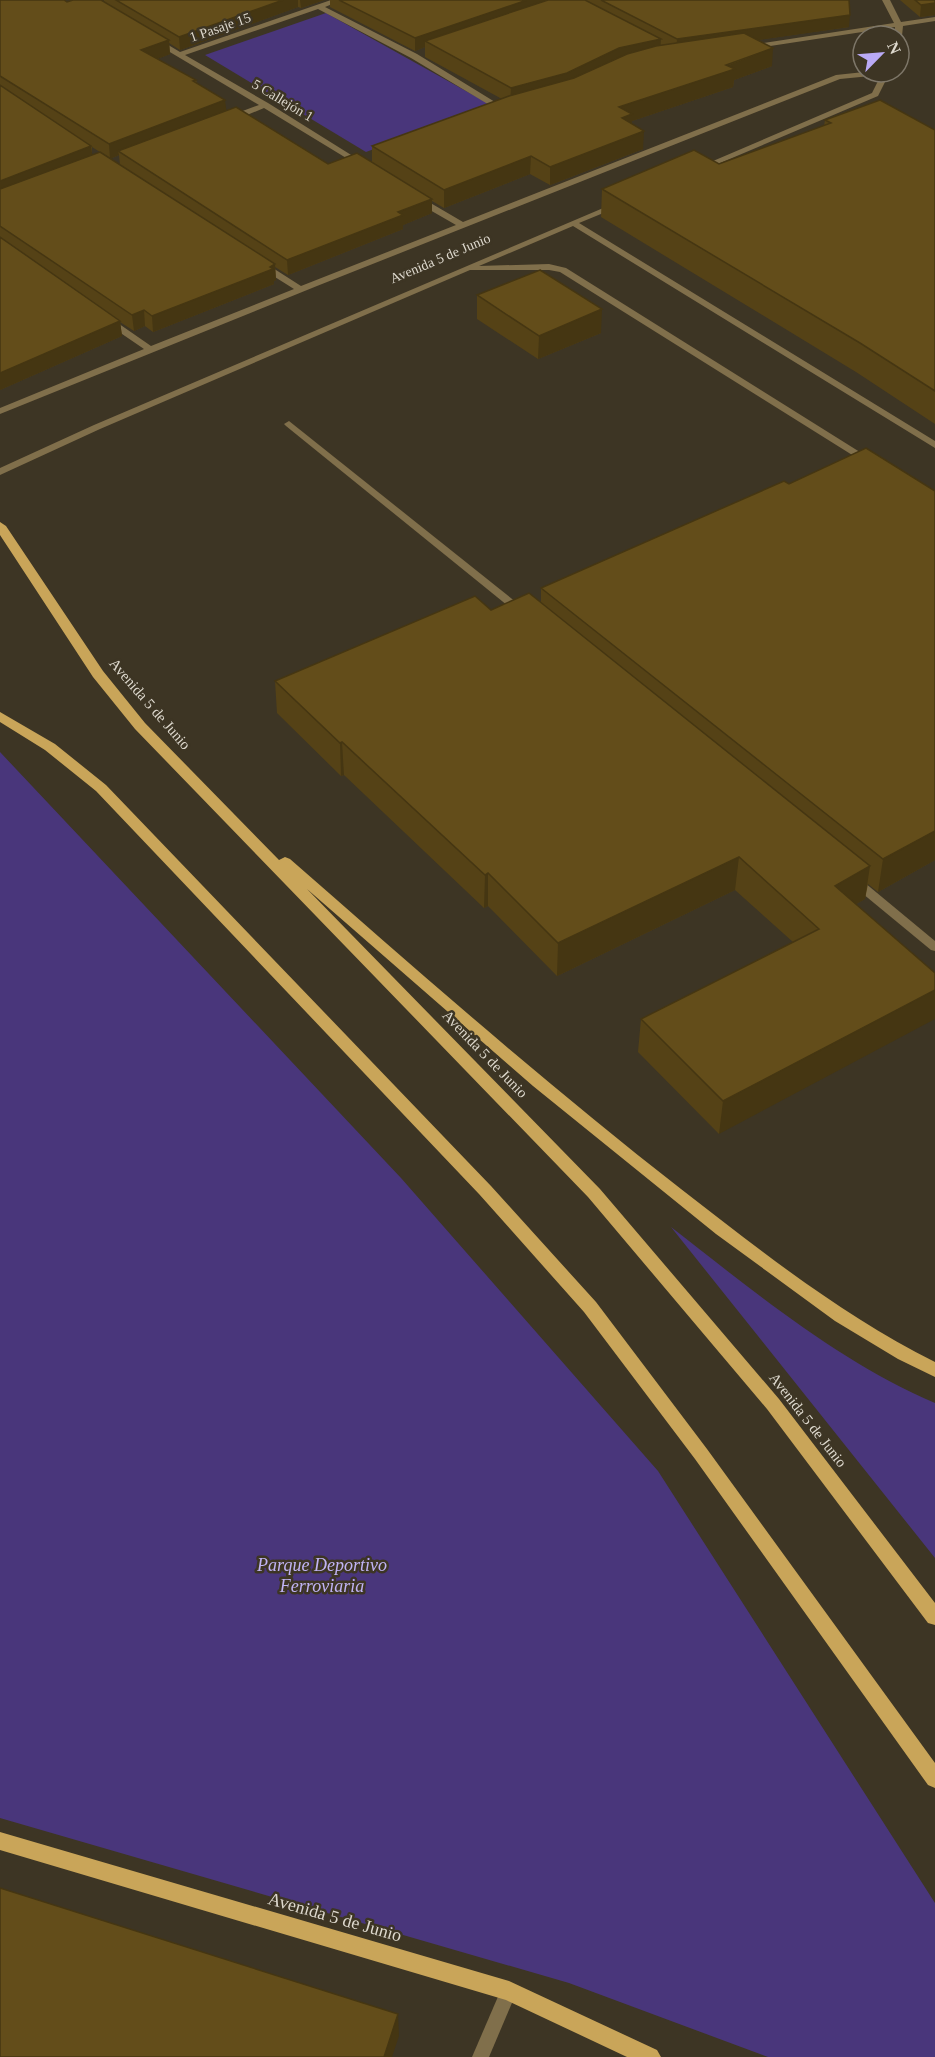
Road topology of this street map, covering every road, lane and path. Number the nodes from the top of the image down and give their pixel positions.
1 (338, 0) edge
2 (886, 0) edge
3 (319, 7) junction
4 (935, 19) edge
5 (898, 24) edge
6 (905, 24) edge
7 (851, 32) edge
8 (148, 37) edge
9 (746, 47) edge
10 (425, 52) edge
11 (179, 55) junction
12 (414, 56) junction
13 (851, 76) edge
14 (880, 84) edge
15 (265, 105) junction
16 (516, 107) edge
17 (505, 111) junction
18 (494, 115) edge
19 (223, 121) edge
20 (372, 160) edge
21 (360, 164) junction
22 (371, 171) edge
23 (692, 172) edge
24 (412, 195) edge
25 (627, 200) edge
26 (573, 223) junction
27 (463, 226) junction
28 (258, 262) edge
29 (463, 270) junction
30 (298, 288) junction
31 (103, 316) edge
32 (150, 349) junction
33 (0, 411) edge
34 (289, 424) dead end
35 (935, 445) edge
36 (875, 465) edge
37 (0, 472) edge
38 (0, 526) edge
39 (530, 618) edge
40 (0, 716) edge
41 (203, 792) junction
42 (843, 872) edge
43 (935, 947) edge
44 (935, 1370) edge
45 (935, 1617) edge
46 (935, 1779) edge
47 (0, 1841) edge
48 (508, 1991) junction
49 (480, 2057) edge
50 (650, 2057) edge

1 - 3 street, 1 Pasaje 15
2 - 5 street
3 - 11 street, 1 Pasaje 15
3 - 12 street
4 - 6 street
7 - 9 street
8 - 11 street, 5 Callejón 1
10 - 12 street
11 - 15 street, 5 Callejón 1
12 - 17 street
13 - 27 street, Avenida 5 de Junio
14 - 23 street, Avenida 5 de Junio
15 - 19 street
15 - 21 street, 5 Callejón 1
16 - 17 street
17 - 18 street
20 - 21 street
21 - 22 street, 5 Callejón 1
24 - 27 street
25 - 26 street, Avenida 5 de Junio
26 - 29 street, Avenida 5 de Junio
26 - 35 street
27 - 30 street, Avenida 5 de Junio
28 - 30 street
29 - 36 street
29 - 37 street, Avenida 5 de Junio
30 - 32 street, Avenida 5 de Junio
31 - 32 street
32 - 33 street, Avenida 5 de Junio
34 - 39 street
38 - 41 main road, Avenida 5 de Junio
40 - 46 main road
41 - 44 main road
41 - 45 main road, Avenida 5 de Junio
42 - 43 street
47 - 48 main road, Avenida 5 de Junio
48 - 49 street
48 - 50 main road, Avenida 5 de Junio

